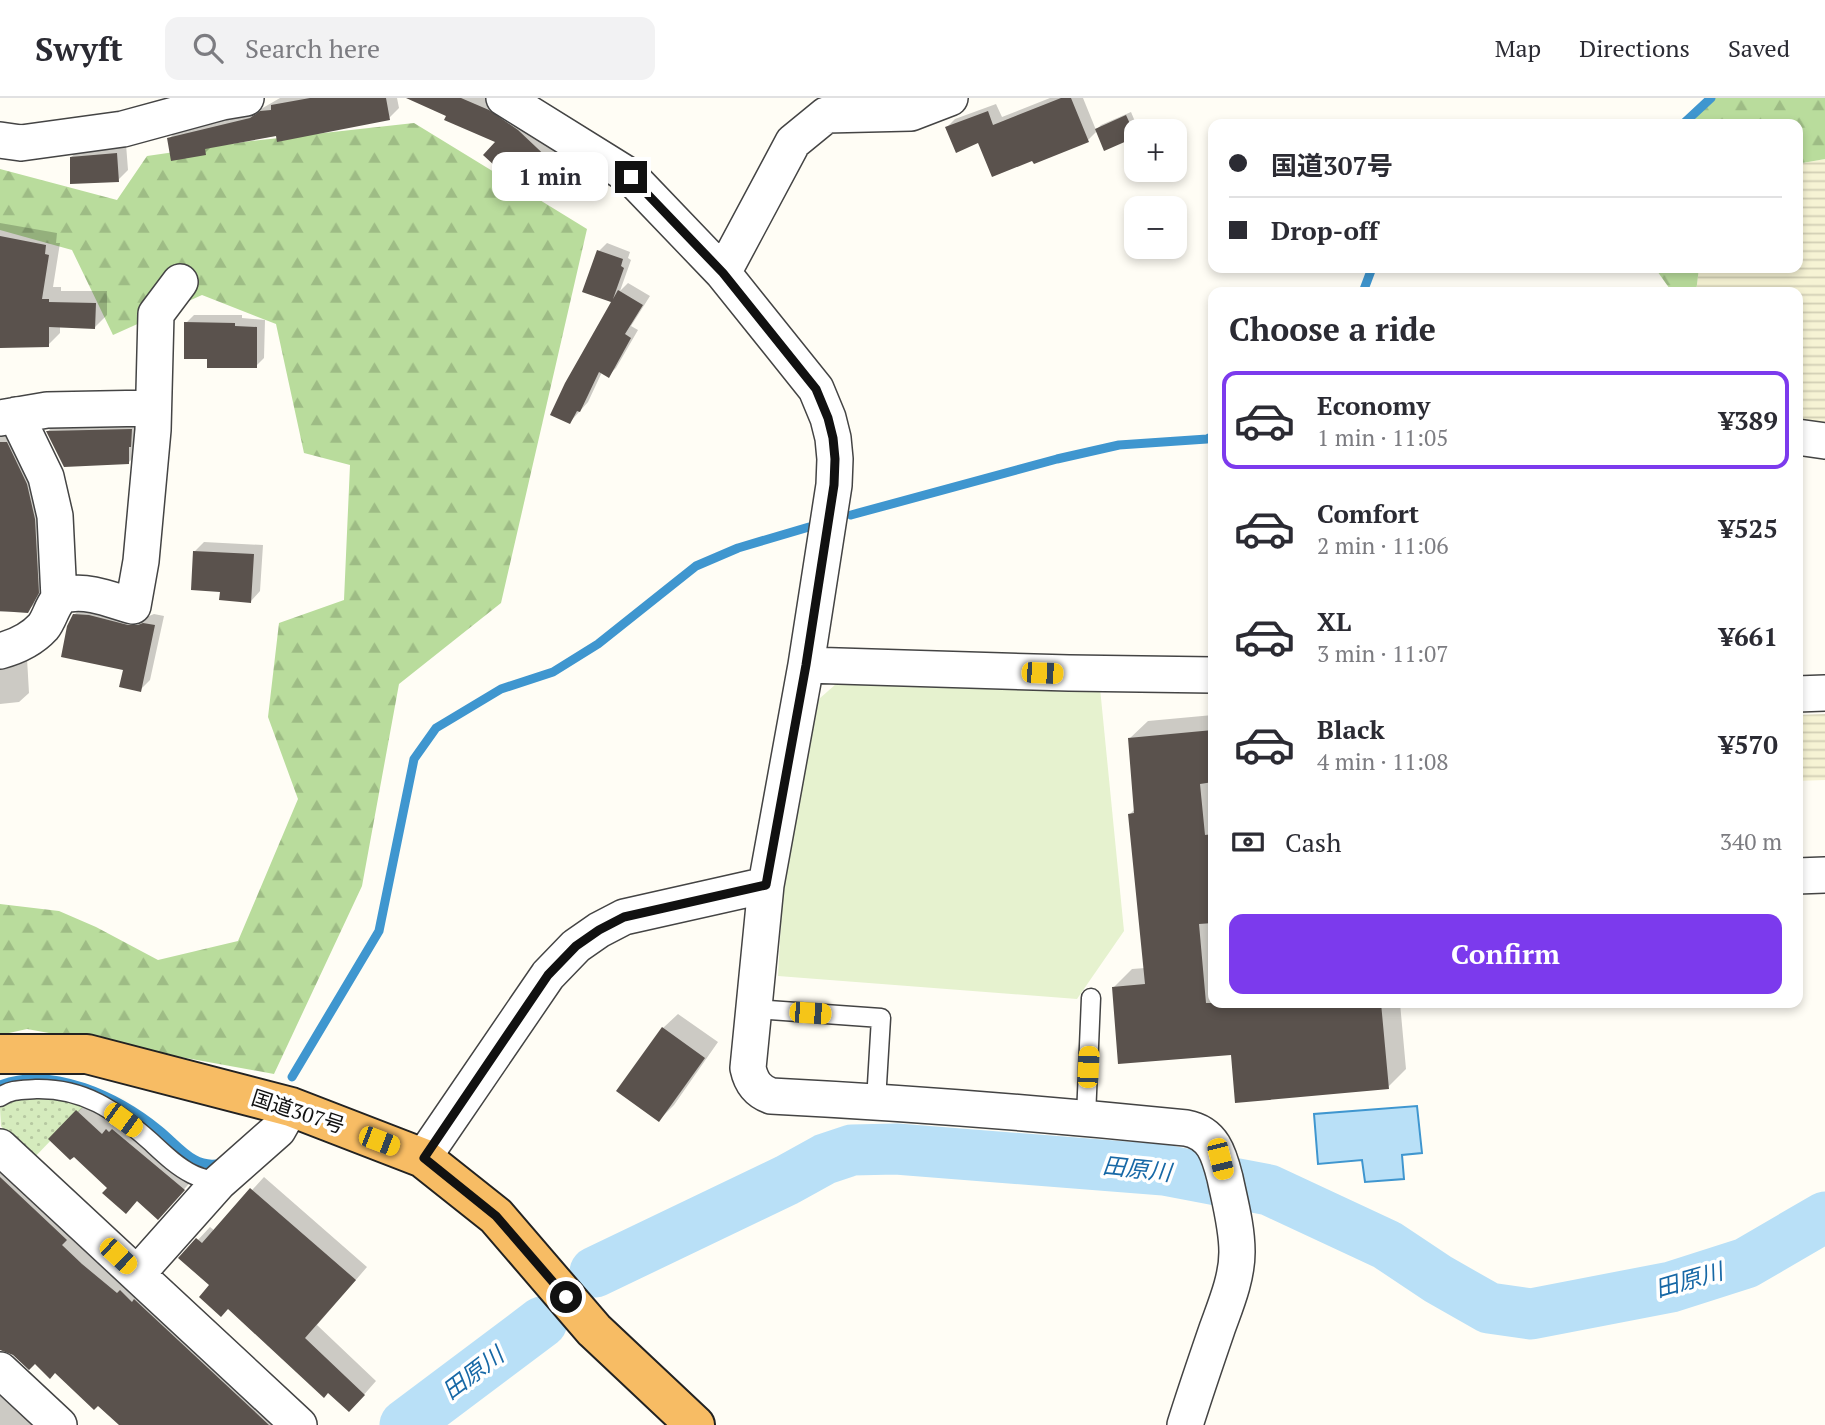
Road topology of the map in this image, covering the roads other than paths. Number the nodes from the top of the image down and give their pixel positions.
1 (246, 98) edge
2 (504, 98) edge
3 (950, 98) edge
4 (823, 106) edge
5 (0, 140) edge
6 (723, 273) junction
7 (180, 282) dead end
8 (153, 408) junction
9 (8, 417) edge
10 (1803, 438) edge
11 (1825, 441) edge
12 (59, 598) junction
13 (0, 651) edge
14 (806, 665) junction
15 (1208, 675) edge
16 (1803, 694) edge
17 (1825, 694) edge
18 (1803, 876) edge
19 (1825, 876) edge
20 (766, 885) junction
21 (1091, 998) dead end
22 (754, 1009) junction
23 (0, 1054) edge
24 (0, 1097) edge
25 (876, 1101) junction
26 (291, 1107) junction
27 (1086, 1118) junction
28 (0, 1147) edge
29 (424, 1158) junction
30 (218, 1183) junction
31 (137, 1274) junction
32 (0, 1370) edge
33 (59, 1425) edge
34 (299, 1425) edge
35 (695, 1425) edge
36 (1185, 1425) edge

1 - 5 street
2 - 6 street
3 - 4 street
4 - 6 street
6 - 14 street
7 - 8 street
8 - 9 street
8 - 12 street
9 - 12 street
10 - 11 street
12 - 13 street
14 - 15 street
14 - 20 street
16 - 17 street
18 - 19 street
20 - 22 street
20 - 29 street
21 - 27 lane
22 - 25 street
22 - 25 lane
23 - 26 highway, 国道307号
24 - 30 lane
25 - 27 street
26 - 29 highway, 国道307号
26 - 30 street
27 - 36 street
28 - 31 street
29 - 35 highway, 国道307号
30 - 31 street
31 - 34 street
32 - 33 street

